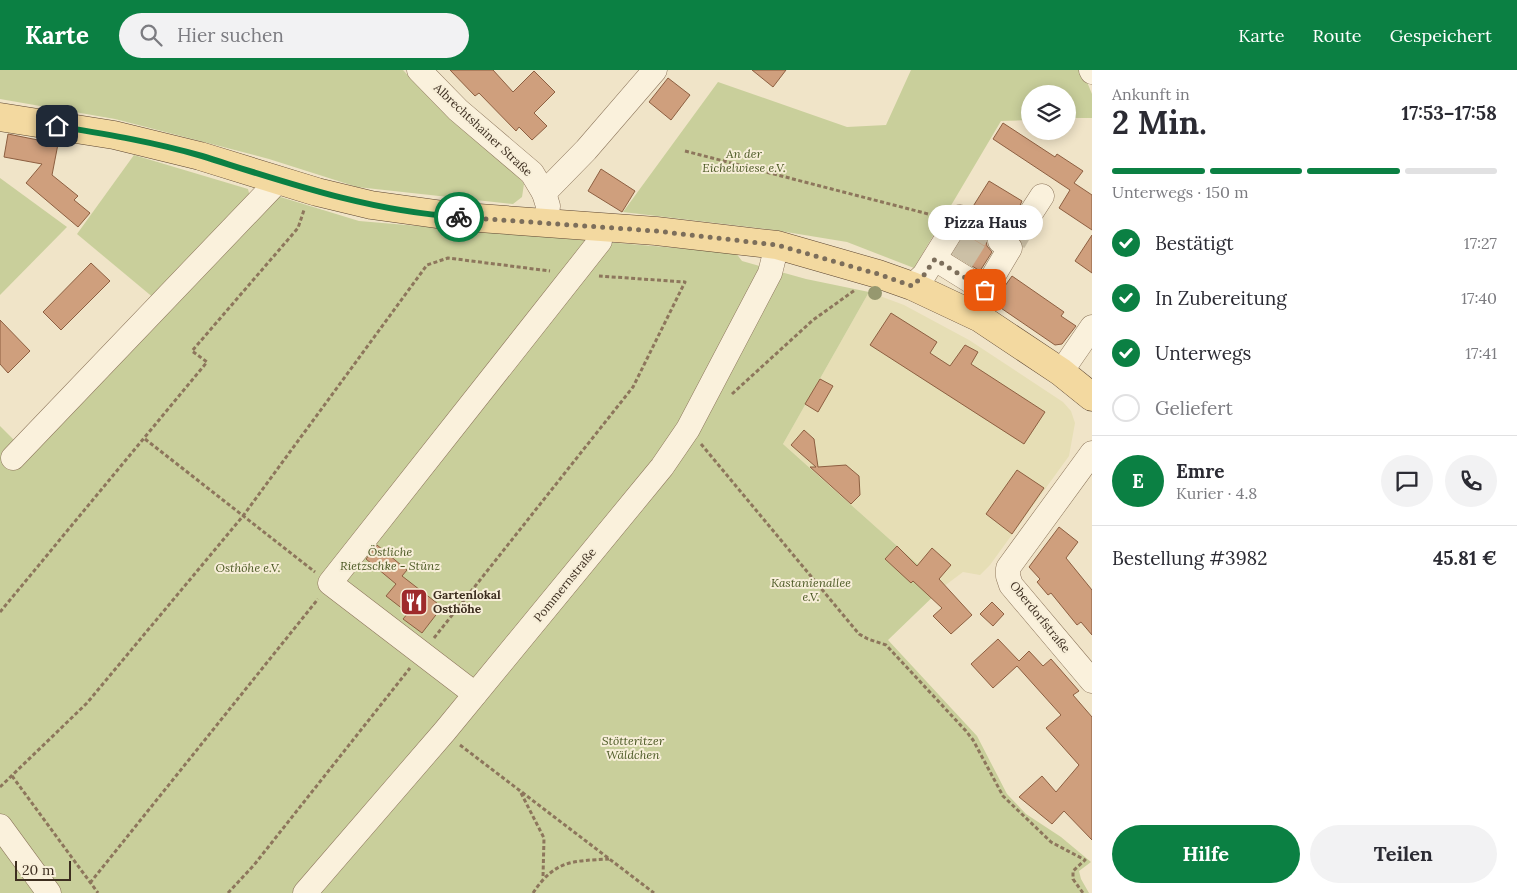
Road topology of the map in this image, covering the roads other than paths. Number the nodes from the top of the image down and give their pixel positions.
1 (419, 70) edge
2 (655, 70) edge
3 (0, 117) edge
4 (278, 181) junction
5 (544, 193) junction
6 (546, 222) junction
7 (970, 223) dead end
8 (600, 241) dead end
9 (1008, 244) tunnel mouth
10 (777, 245) junction
11 (935, 259) junction
12 (912, 286) junction
13 (985, 290) junction
14 (980, 318) junction
15 (1092, 327) edge
16 (1061, 372) junction
17 (1092, 397) edge
18 (1092, 453) edge
19 (13, 458) dead end
20 (1092, 681) edge
21 (476, 694) junction
22 (0, 826) edge
23 (49, 893) edge
24 (304, 893) edge

1 - 5 street, Albrechtshainer Straße
2 - 5 street
3 - 4 main road
4 - 6 main road
4 - 19 street
5 - 6 street, Albrechtshainer Straße
6 - 10 main road
7 - 11 street
8 - 21 street
9 - 13 street
10 - 12 main road
10 - 21 street, Pommernstraße
11 - 12 street
11 - 13 street
12 - 14 main road
13 - 14 street
14 - 16 main road
15 - 16 street
16 - 17 main road
18 - 20 street, Oberdorfstraße
21 - 24 street, Pommernstraße
22 - 23 street

